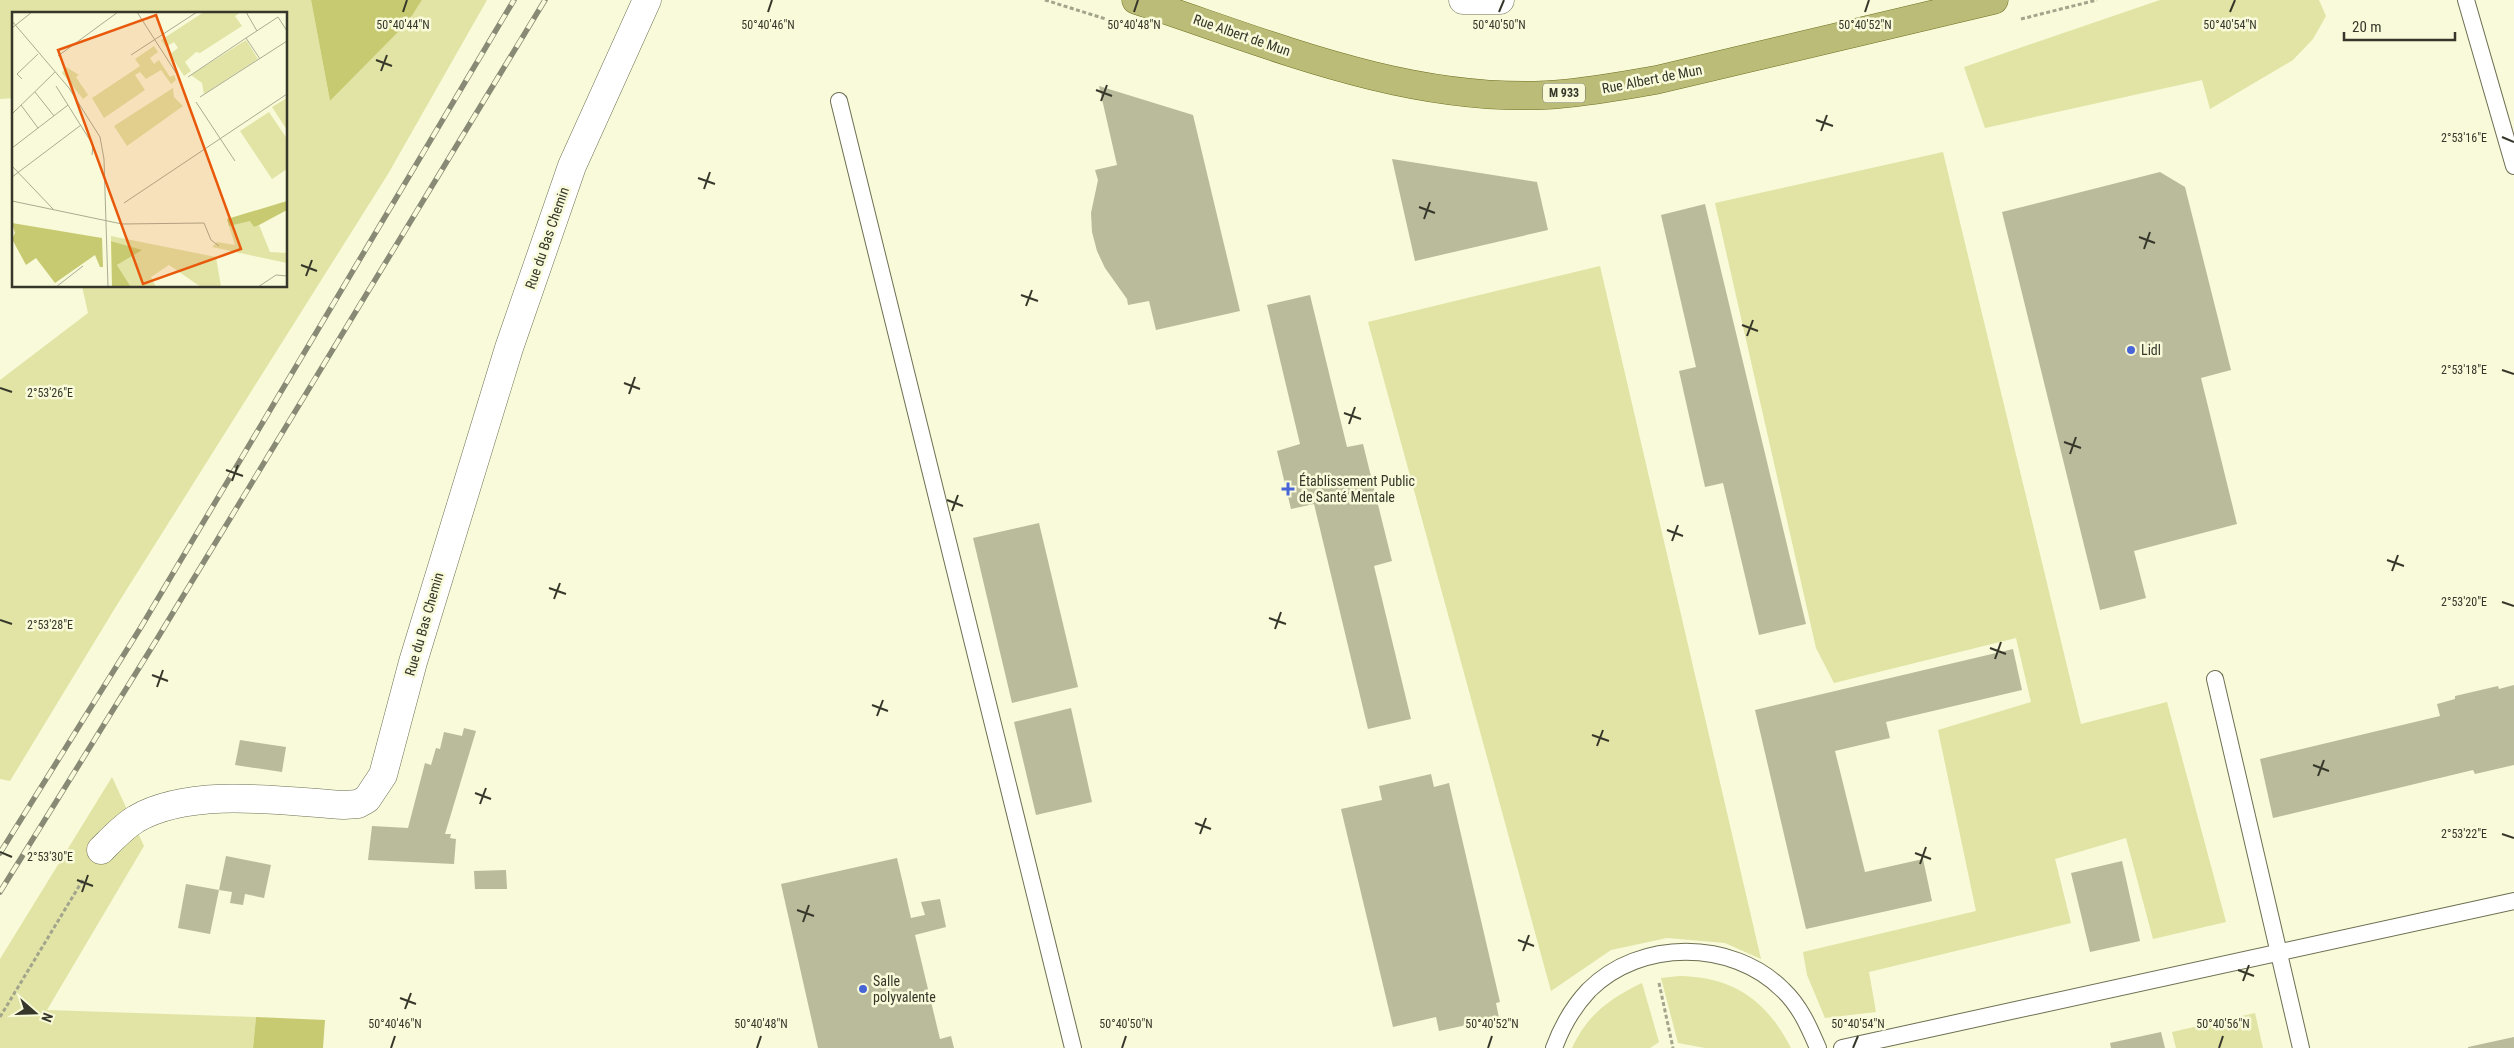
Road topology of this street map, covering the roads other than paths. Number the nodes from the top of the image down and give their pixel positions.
1 (647, 0) edge
2 (1136, 0) edge
3 (1463, 0) edge
4 (1500, 0) edge
5 (1994, 0) edge
6 (2466, 0) edge
7 (839, 100) dead end
8 (2514, 166) edge
9 (2215, 679) dead end
10 (101, 850) road end
11 (2514, 901) edge
12 (2278, 952) junction
13 (1073, 1048) edge
14 (1554, 1048) edge
15 (1818, 1048) edge
16 (1842, 1048) edge
17 (2301, 1048) edge

1 - 10 street, Rue du Bas Chemin
2 - 5 main road, Rue Albert de Mun / M 933
3 - 4 street
6 - 8 lane
7 - 13 lane
9 - 12 lane
11 - 12 lane
12 - 16 lane
12 - 17 lane
14 - 15 lane

